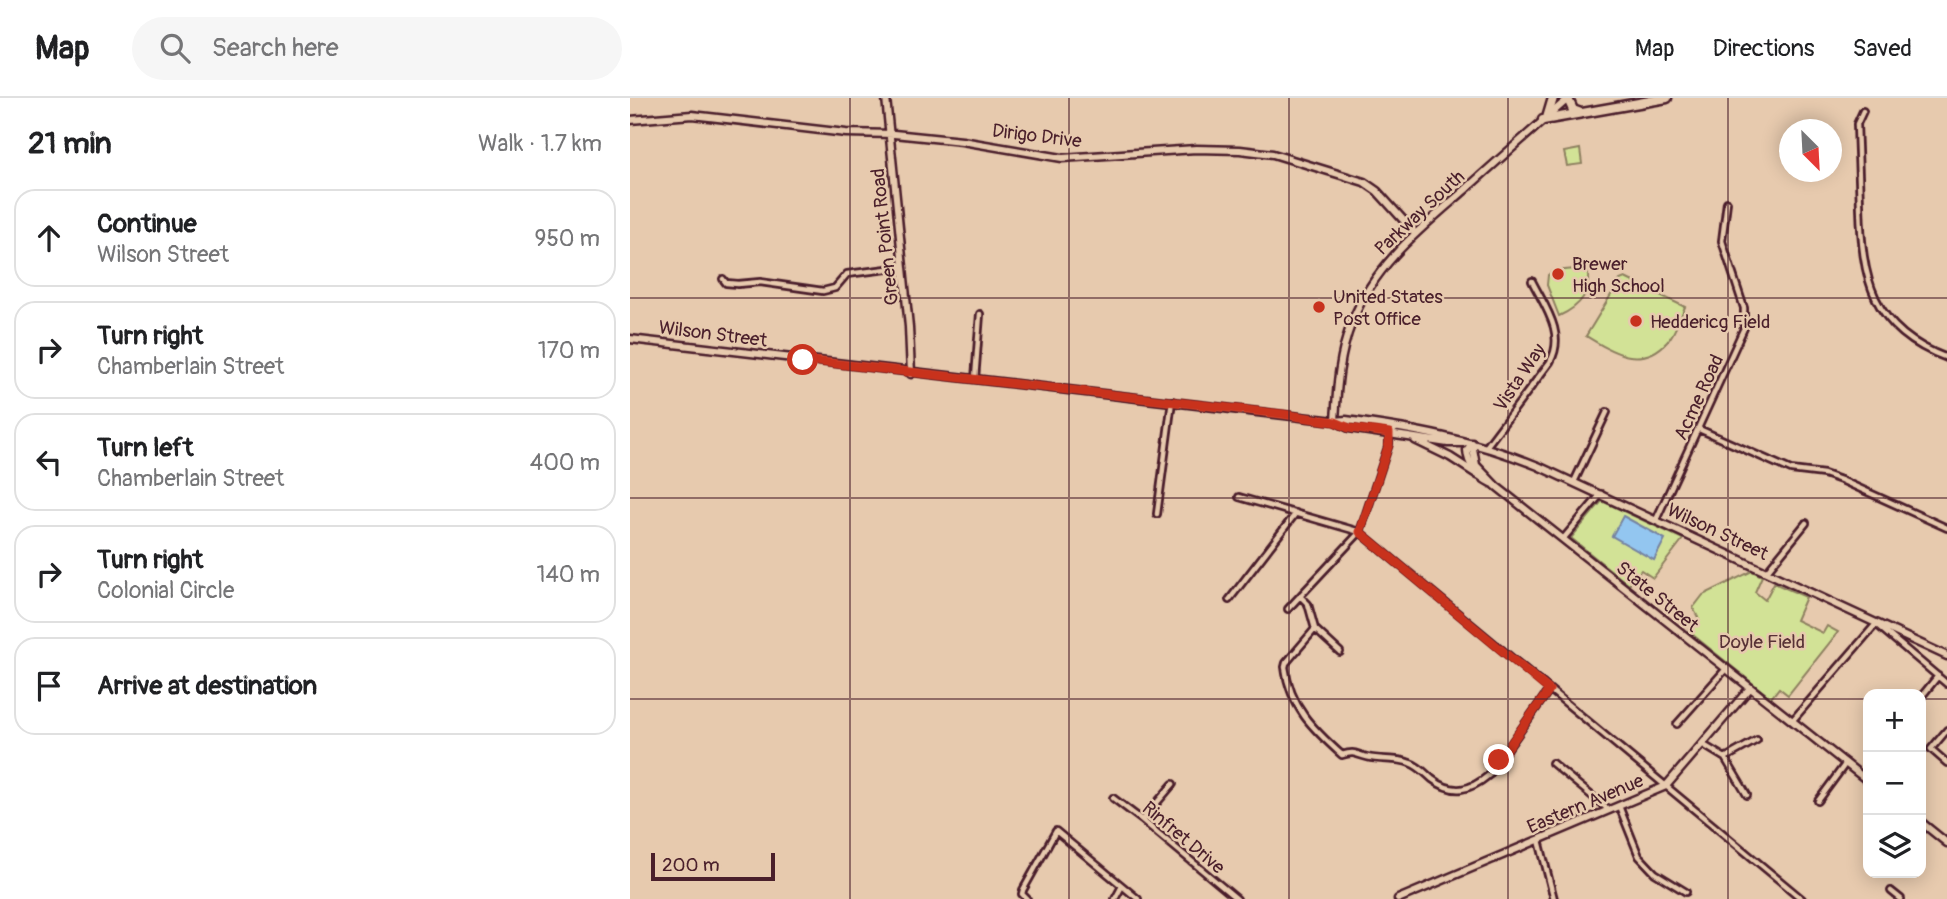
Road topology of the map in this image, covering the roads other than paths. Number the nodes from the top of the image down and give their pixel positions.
1 (886, 98) edge
2 (1553, 98) edge
3 (1667, 98) edge
4 (1565, 99) edge
5 (1863, 111) dead end
6 (1584, 113) junction
7 (1545, 119) junction
8 (630, 120) edge
9 (890, 134) junction
10 (1727, 202) dead end
11 (1415, 233) junction
12 (903, 267) junction
13 (723, 279) dead end
14 (1532, 281) dead end
15 (979, 314) dead end
16 (630, 339) edge
17 (1947, 358) edge
18 (911, 374) junction
19 (975, 379) junction
20 (1172, 401) junction
21 (1607, 412) dead end
22 (1335, 422) junction
23 (1699, 428) junction
24 (1398, 431) junction
25 (1389, 433) junction
26 (1407, 437) junction
27 (1472, 443) junction
28 (1389, 444) junction
29 (1486, 447) junction
30 (1478, 475) junction
31 (1574, 482) junction
32 (1496, 486) junction
33 (1601, 494) junction
34 (1239, 497) dead end
35 (1296, 513) junction
36 (1157, 514) dead end
37 (1656, 520) junction
38 (1806, 523) dead end
39 (1947, 528) edge
40 (1360, 532) junction
41 (1563, 539) junction
42 (1767, 571) junction
43 (1300, 596) junction
44 (1229, 600) dead end
45 (1288, 609) dead end
46 (1876, 624) junction
47 (1315, 629) junction
48 (1340, 652) dead end
49 (1947, 656) edge
50 (1725, 670) junction
51 (1938, 676) junction
52 (1947, 684) edge
53 (1750, 688) junction
54 (1549, 690) junction
55 (1926, 691) edge
56 (1792, 721) junction
57 (1677, 724) dead end
58 (1947, 730) edge
59 (1757, 740) dead end
60 (1702, 743) junction
61 (1725, 758) junction
62 (1552, 763) dead end
63 (1846, 763) junction
64 (1947, 763) edge
65 (1863, 777) edge
66 (1173, 784) dead end
67 (1666, 786) junction
68 (1747, 795) dead end
69 (1113, 798) dead end
70 (1818, 801) dead end
71 (1619, 806) junction
72 (1609, 810) junction
73 (1142, 820) junction
74 (1926, 826) edge
75 (1539, 840) junction
76 (1946, 841) edge
77 (1122, 886) junction
78 (1891, 891) dead end
79 (1686, 892) dead end
80 (1027, 899) edge
81 (1115, 899) edge
82 (1138, 899) edge
83 (1237, 899) edge
84 (1398, 899) edge
85 (1554, 899) edge
86 (1802, 899) edge
87 (1901, 899) edge

1 - 9 main road, Green Point Road
2 - 7 highway
3 - 6 highway
4 - 6 highway
4 - 7 main road, Parkway South
5 - 17 street
6 - 7 highway
7 - 11 main road, Parkway South
8 - 9 main road, Dirigo Drive
9 - 11 main road, Dirigo Drive
9 - 12 main road, Green Point Road
10 - 23 street, Acme Road
11 - 22 main road, Parkway South
12 - 13 street
12 - 18 main road, Green Point Road
14 - 29 street, Vista Way
15 - 19 street
16 - 18 main road, Wilson Street
18 - 19 main road, Wilson Street
19 - 20 main road, Wilson Street
20 - 22 main road, Wilson Street
20 - 36 street
21 - 31 street
22 - 24 main road, Wilson Street
22 - 25 main road, Wilson Street
23 - 37 street, Acme Road
23 - 39 street
24 - 25 main road, Wilson Street
24 - 26 main road, Wilson Street
24 - 27 main road, Wilson Street
24 - 28 street
25 - 28 street
26 - 27 main road, Wilson Street
26 - 30 main road, State Street
27 - 29 main road, Wilson Street
27 - 30 main road
27 - 32 main road, State Street
28 - 40 street
29 - 31 main road, Wilson Street
30 - 32 main road, State Street
31 - 33 main road, Wilson Street
32 - 41 main road, State Street
33 - 37 main road, Wilson Street
33 - 41 street
34 - 35 street
35 - 40 street
35 - 44 street
37 - 42 main road, Wilson Street
38 - 42 street
40 - 43 street
40 - 54 street
41 - 50 main road, State Street
42 - 46 main road, Wilson Street
43 - 45 street
43 - 47 street
46 - 49 main road, Wilson Street
46 - 51 street
46 - 56 street
47 - 48 street
47 - 54 street
50 - 53 main road, State Street
50 - 57 street
51 - 52 street
51 - 55 street
53 - 56 main road, State Street
53 - 60 main road, Eastern Avenue
54 - 67 street
56 - 63 main road, State Street
58 - 64 street
59 - 61 street
60 - 61 street
60 - 67 main road, Eastern Avenue
61 - 68 street
62 - 72 street
63 - 65 main road, State Street
63 - 70 street
66 - 73 street
67 - 71 main road, Eastern Avenue
67 - 86 street
69 - 73 street, Rinfret Drive
71 - 72 main road, Eastern Avenue
71 - 79 street
72 - 75 main road, Eastern Avenue
73 - 83 street, Rinfret Drive
74 - 76 main road
75 - 84 main road, Eastern Avenue
75 - 85 street
77 - 80 street
77 - 81 street
77 - 82 street
78 - 87 street

